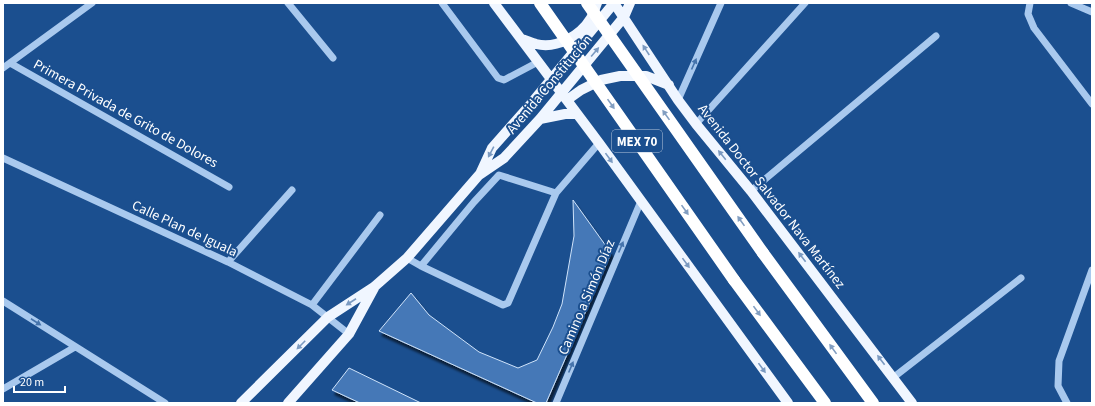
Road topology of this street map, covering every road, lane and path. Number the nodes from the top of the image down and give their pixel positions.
1 (92, 3) edge
2 (288, 3) edge
3 (442, 3) edge
4 (494, 3) edge
5 (540, 3) edge
6 (587, 3) edge
7 (597, 3) edge
8 (614, 3) edge
9 (630, 3) edge
10 (720, 3) edge
11 (805, 3) edge
12 (1030, 3) edge
13 (1071, 3) edge
14 (1092, 12) edge
15 (624, 17) junction
16 (936, 36) dead end
17 (521, 39) junction
18 (333, 58) dead end
19 (538, 62) junction
20 (10, 63) junction
21 (3, 68) edge
22 (551, 79) junction
23 (669, 85) junction
24 (564, 96) junction
25 (678, 100) junction
26 (1092, 104) edge
27 (577, 114) junction
28 (540, 119) junction
29 (696, 124) junction
30 (599, 143) junction
31 (3, 158) edge
32 (479, 175) junction
33 (229, 187) dead end
34 (292, 190) dead end
35 (751, 191) junction
36 (556, 193) junction
37 (641, 201) junction
38 (380, 215) dead end
39 (407, 258) junction
40 (228, 262) junction
41 (421, 266) junction
42 (1092, 270) edge
43 (1021, 278) dead end
44 (374, 287) junction
45 (3, 301) edge
46 (312, 305) junction
47 (328, 317) junction
48 (349, 334) junction
49 (75, 347) junction
50 (894, 377) junction
51 (3, 389) edge
52 (165, 403) edge
53 (241, 403) edge
54 (288, 403) edge
55 (556, 403) edge
56 (788, 403) edge
57 (825, 403) edge
58 (873, 403) edge
59 (912, 403) edge
60 (1068, 403) edge

1 - 20 street
2 - 18 street
3 - 19 street
4 - 17 main road
5 -> 57 highway, MEX 70, bridge
58 -> 6 highway, MEX 70, bridge
7 - 17 main road
8 - 15 main road, Avenida Doctor Salvador Nava Martínez
8 - 22 main road, Avenida Constitución
9 - 15 main road, Avenida Constitución
25 -> 10 street
11 - 29 street
12 - 26 street
13 - 14 street
23 -> 15 main road, Avenida Doctor Salvador Nava Martínez
24 -> 15 main road, Avenida Constitución
16 - 35 street
17 - 19 main road
19 - 22 main road
20 - 21 street
20 - 33 street, Primera Privada de Grito de Dolores
22 - 24 main road
22 -> 32 main road, Avenida Constitución
23 - 24 main road
23 - 25 main road, Avenida Doctor Salvador Nava Martínez
24 - 27 main road
24 - 28 main road, Avenida Constitución
25 - 29 main road, Avenida Doctor Salvador Nava Martínez
27 - 28 main road
27 - 30 main road
28 - 32 main road, Avenida Constitución
35 -> 29 main road, Avenida Doctor Salvador Nava Martínez
30 - 36 street
30 -> 37 main road
31 - 40 street, Calle Plan de Iguala
32 - 39 main road, Avenida Constitución
34 - 40 street
50 -> 35 main road, Avenida Doctor Salvador Nava Martínez
36 - 41 street
36 - 41 street
55 -> 37 street, Camino a Simón Díaz
37 -> 56 main road
38 - 46 street
39 - 41 street
39 - 44 main road, Avenida Constitución
40 - 46 street, Calle Plan de Iguala
42 - 60 street
43 - 50 street
44 -> 47 main road, Avenida Constitución
44 - 48 main road, Avenida Constitución
45 -> 49 street
46 - 47 street, Calle Plan de Iguala
47 - 48 street, Calle Plan de Iguala
47 -> 53 main road, Avenida Constitución
48 - 54 main road, Avenida Constitución
49 - 51 street
49 - 52 street
50 - 59 main road, Avenida Doctor Salvador Nava Martínez

